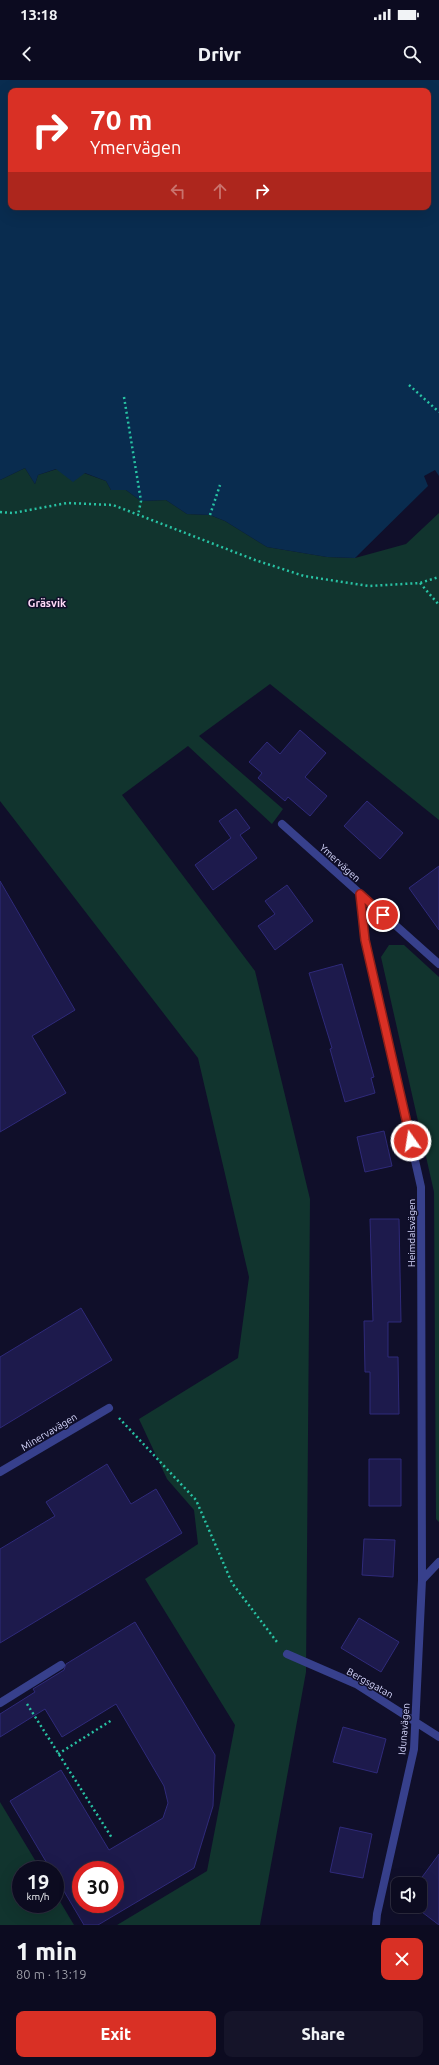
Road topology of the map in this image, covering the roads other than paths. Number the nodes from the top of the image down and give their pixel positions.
1 (282, 824) dead end
2 (360, 894) junction
3 (439, 964) edge
4 (109, 1408) road end
5 (0, 1472) edge
6 (439, 1562) edge
7 (422, 1580) junction
8 (287, 1654) road end
9 (61, 1665) dead end
10 (0, 1703) edge
11 (416, 1721) junction
12 (439, 1737) edge
13 (376, 1925) edge

1 - 2 street, Ymervägen
2 - 3 street, Ymervägen
2 - 7 street, Heimdalsvägen
4 - 5 street, Minervavägen
6 - 7 street
7 - 11 street, Idunavägen
8 - 11 street, Bergsgatan
9 - 10 street
11 - 12 street, Bergsgatan
11 - 13 street, Idunavägen

